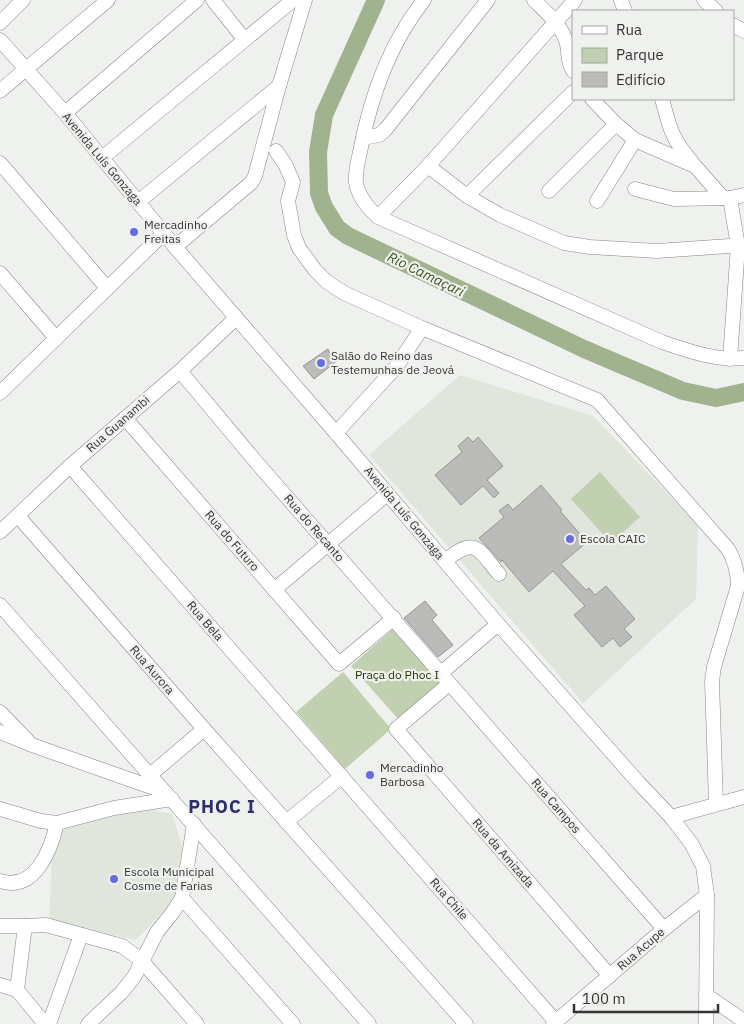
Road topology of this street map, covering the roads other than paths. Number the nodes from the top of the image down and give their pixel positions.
1 (23, 0) edge
2 (108, 0) edge
3 (197, 0) edge
4 (213, 0) edge
5 (293, 0) edge
6 (305, 0) edge
7 (424, 0) edge
8 (488, 0) edge
9 (534, 0) edge
10 (575, 0) edge
11 (704, 0) edge
12 (715, 10) edge
13 (556, 21) junction
14 (0, 22) edge
15 (244, 39) junction
16 (0, 40) edge
17 (572, 69) edge
18 (26, 70) junction
19 (279, 86) junction
20 (0, 91) edge
21 (572, 93) edge
22 (593, 100) edge
23 (662, 100) edge
24 (65, 113) junction
25 (616, 124) junction
26 (363, 138) junction
27 (635, 140) junction
28 (276, 151) dead end
29 (102, 158) junction
30 (0, 163) edge
31 (428, 166) junction
32 (696, 166) junction
33 (635, 189) dead end
34 (549, 191) dead end
35 (744, 195) edge
36 (467, 196) junction
37 (726, 198) junction
38 (597, 201) dead end
39 (138, 202) junction
40 (378, 217) junction
41 (164, 233) junction
42 (175, 246) junction
43 (741, 246) edge
44 (0, 273) edge
45 (107, 288) junction
46 (236, 318) junction
47 (422, 328) junction
48 (56, 338) junction
49 (737, 358) edge
50 (180, 371) junction
51 (3, 385) edge
52 (125, 418) junction
53 (336, 433) junction
54 (70, 466) junction
55 (387, 494) junction
56 (18, 516) junction
57 (0, 532) edge
58 (328, 543) junction
59 (445, 562) junction
60 (499, 574) dead end
61 (274, 590) junction
62 (0, 605) edge
63 (394, 618) junction
64 (498, 624) junction
65 (445, 679) junction
66 (0, 712) edge
67 (204, 730) junction
68 (0, 732) edge
69 (32, 745) junction
70 (150, 775) junction
71 (342, 776) junction
72 (169, 796) junction
73 (744, 797) edge
74 (716, 804) junction
75 (0, 808) edge
76 (671, 817) junction
77 (57, 822) junction
78 (286, 822) junction
79 (194, 824) junction
80 (0, 881) edge
81 (707, 895) junction
82 (182, 898) junction
83 (0, 926) edge
84 (24, 926) junction
85 (664, 929) junction
86 (81, 935) junction
87 (142, 960) junction
88 (610, 976) junction
89 (0, 986) edge
90 (16, 990) junction
91 (706, 995) junction
92 (744, 1021) edge
93 (96, 1022) edge
94 (554, 1023) edge
95 (47, 1024) edge
96 (197, 1024) edge
97 (293, 1024) edge
98 (369, 1024) edge
99 (466, 1024) edge
100 (706, 1024) edge

1 - 14 street
2 - 18 street
3 - 24 street
4 - 15 street
5 - 15 street
6 - 19 street
7 - 26 street
8 - 26 street
9 - 13 street
10 - 13 street
11 - 12 street
13 - 17 street
13 - 31 street
15 - 29 street
16 - 18 street, Avenida Luís Gonzaga
18 - 20 street
18 - 24 street, Avenida Luís Gonzaga
19 - 39 street
19 - 42 street
21 - 36 street
22 - 25 street
23 - 32 street
24 - 29 street, Avenida Luís Gonzaga
25 - 27 street
25 - 34 street
26 - 40 street
27 - 32 street
27 - 38 street
28 - 47 street
29 - 39 street, Avenida Luís Gonzaga
30 - 45 street
31 - 36 street
31 - 40 street
32 - 37 street
33 - 37 street
35 - 37 street
36 - 43 street
37 - 43 street
39 - 41 street, Avenida Luís Gonzaga
40 - 49 street
41 - 42 street, Avenida Luís Gonzaga
41 - 45 street
42 - 46 street, Avenida Luís Gonzaga
43 - 49 street
44 - 48 street
45 - 48 street
46 - 50 street, Rua Guanambi
46 - 53 street, Avenida Luís Gonzaga
47 - 53 street
47 - 74 street
48 - 51 street
50 - 52 street, Rua Guanambi
50 - 58 street, Rua do Recanto
52 - 54 street, Rua Guanambi
52 - 61 street, Rua do Futuro
53 - 55 street, Avenida Luís Gonzaga
54 - 56 street, Rua Guanambi
54 - 71 street, Rua Bela
55 - 58 street
55 - 59 street, Avenida Luís Gonzaga
56 - 57 street, Rua Guanambi
56 - 67 street, Rua Aurora
58 - 61 street
58 - 63 street, Rua do Recanto
59 - 60 street
59 - 64 street, Avenida Luís Gonzaga
61 - 63 street, Rua do Futuro
62 - 70 street
63 - 65 street, Rua do Recanto
64 - 65 street
64 - 76 street, Avenida Luís Gonzaga
65 - 85 street, Rua Campos
65 - 88 street, Rua da Amizada
66 - 69 street
67 - 70 street
67 - 78 street, Rua Aurora
68 - 69 street
69 - 72 street
70 - 72 street
71 - 78 street
71 - 94 street, Rua Chile
72 - 77 street
72 - 79 street
73 - 74 street
74 - 76 street
75 - 77 street
76 - 81 street, Avenida Luís Gonzaga
77 - 80 street
78 - 99 street, Rua Aurora
79 - 82 street
79 - 98 street
81 - 85 street, Rua Acupe
81 - 91 street, Avenida Luís Gonzaga
82 - 87 street
82 - 97 street
83 - 84 street
84 - 86 street
84 - 90 street
85 - 88 street, Rua Acupe
86 - 87 street
86 - 95 street
87 - 93 street
87 - 96 street
88 - 94 street, Rua Acupe
89 - 90 street
90 - 95 street
91 - 92 street
91 - 100 street, Avenida Luís Gonzaga

